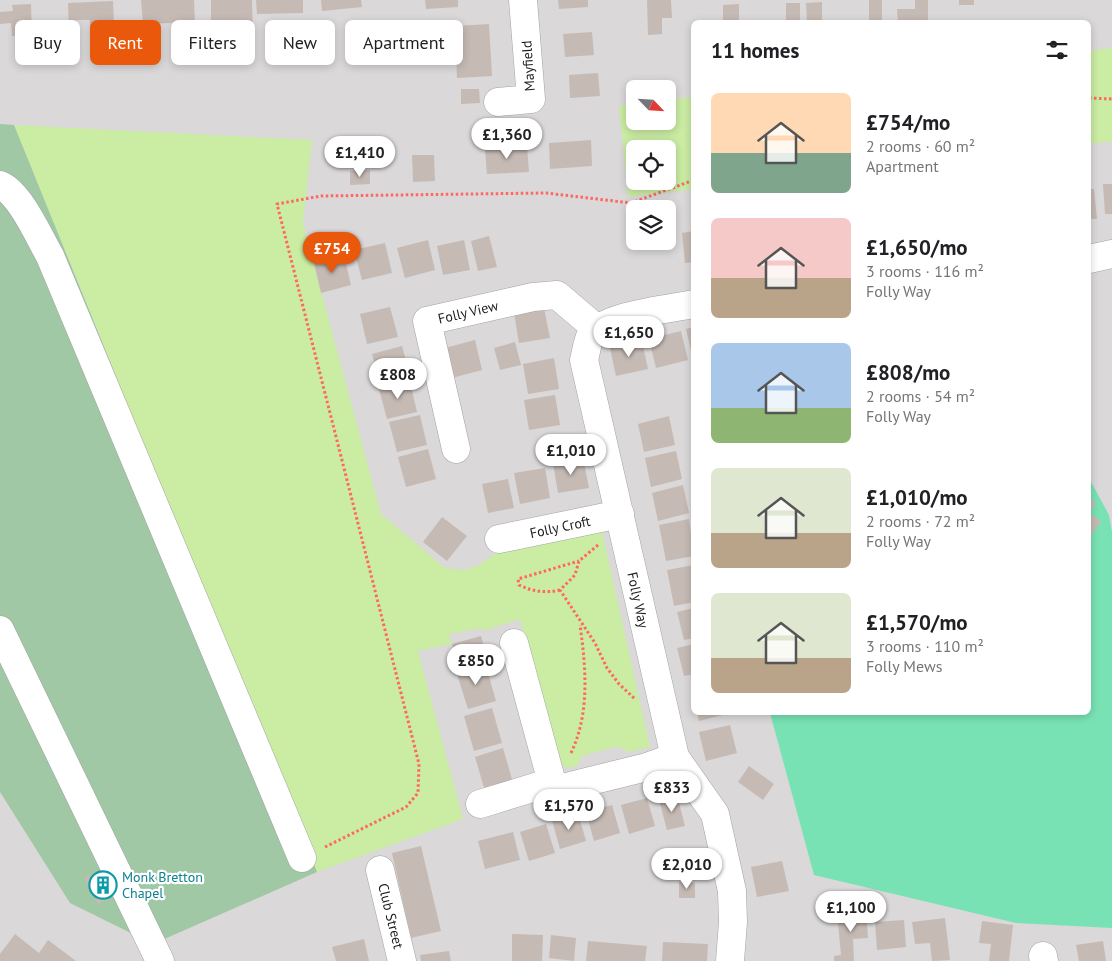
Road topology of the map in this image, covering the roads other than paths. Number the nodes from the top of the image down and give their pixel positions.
1 (523, 0) edge
2 (498, 102) dead end
3 (0, 185) edge
4 (1112, 254) edge
5 (1091, 259) edge
6 (691, 305) edge
7 (597, 329) junction
8 (456, 449) dead end
9 (622, 525) junction
10 (500, 539) dead end
11 (0, 630) edge
12 (514, 643) dead end
13 (675, 757) junction
14 (552, 782) junction
15 (480, 804) dead end
16 (302, 858) road end
17 (380, 870) dead end
18 (160, 961) edge
19 (402, 961) edge
20 (730, 961) edge

1 - 2 street, Mayfield
3 - 16 street
4 - 5 street
6 - 7 street
7 - 8 street, Folly View
7 - 9 street, Folly Way
9 - 10 street, Folly Croft
9 - 13 street, Folly Way
11 - 18 street
12 - 14 street
13 - 14 street
13 - 20 street, Folly Way
14 - 15 street
17 - 19 street, Club Street

